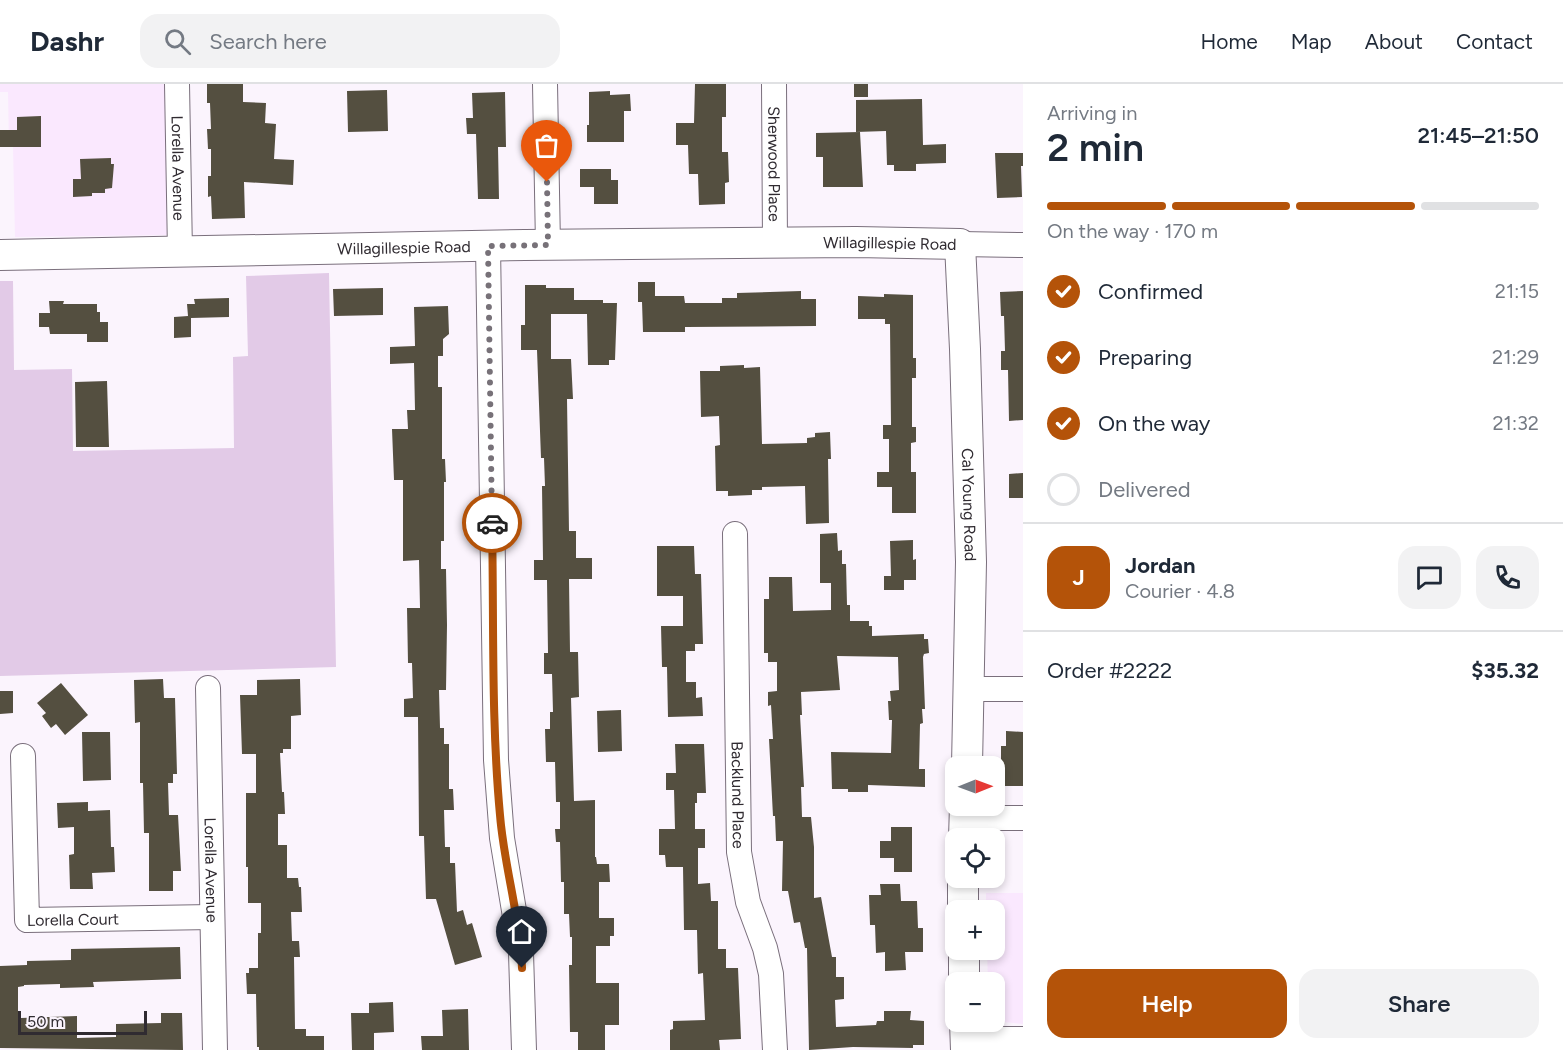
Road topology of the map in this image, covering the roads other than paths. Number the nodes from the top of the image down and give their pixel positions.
1 (177, 84) edge
2 (545, 84) edge
3 (774, 84) edge
4 (775, 243) junction
5 (960, 244) junction
6 (548, 245) junction
7 (1023, 245) edge
8 (488, 246) junction
9 (180, 252) junction
10 (0, 255) edge
11 (735, 534) dead end
12 (208, 688) dead end
13 (969, 689) junction
14 (1023, 689) edge
15 (23, 756) dead end
16 (967, 756) edge
17 (1023, 818) edge
18 (965, 821) edge
19 (212, 917) junction
20 (965, 1037) edge
21 (1023, 1040) edge
22 (215, 1050) edge
23 (524, 1050) edge
24 (776, 1050) edge

1 - 9 street, Lorella Avenue
2 - 6 street
3 - 4 street, Sherwood Place
4 - 5 main road, Willagillespie Road
4 - 6 main road, Willagillespie Road
5 - 7 street, Willagillespie Road
5 - 13 main road, Cal Young Road
6 - 8 main road, Willagillespie Road
8 - 9 main road, Willagillespie Road
8 - 23 street
9 - 10 main road, Willagillespie Road
11 - 24 street, Backlund Place
12 - 19 street, Lorella Avenue
13 - 14 street
13 - 16 main road, Cal Young Road
15 - 19 street, Lorella Court
17 - 18 street
19 - 22 street, Lorella Avenue
20 - 21 street

